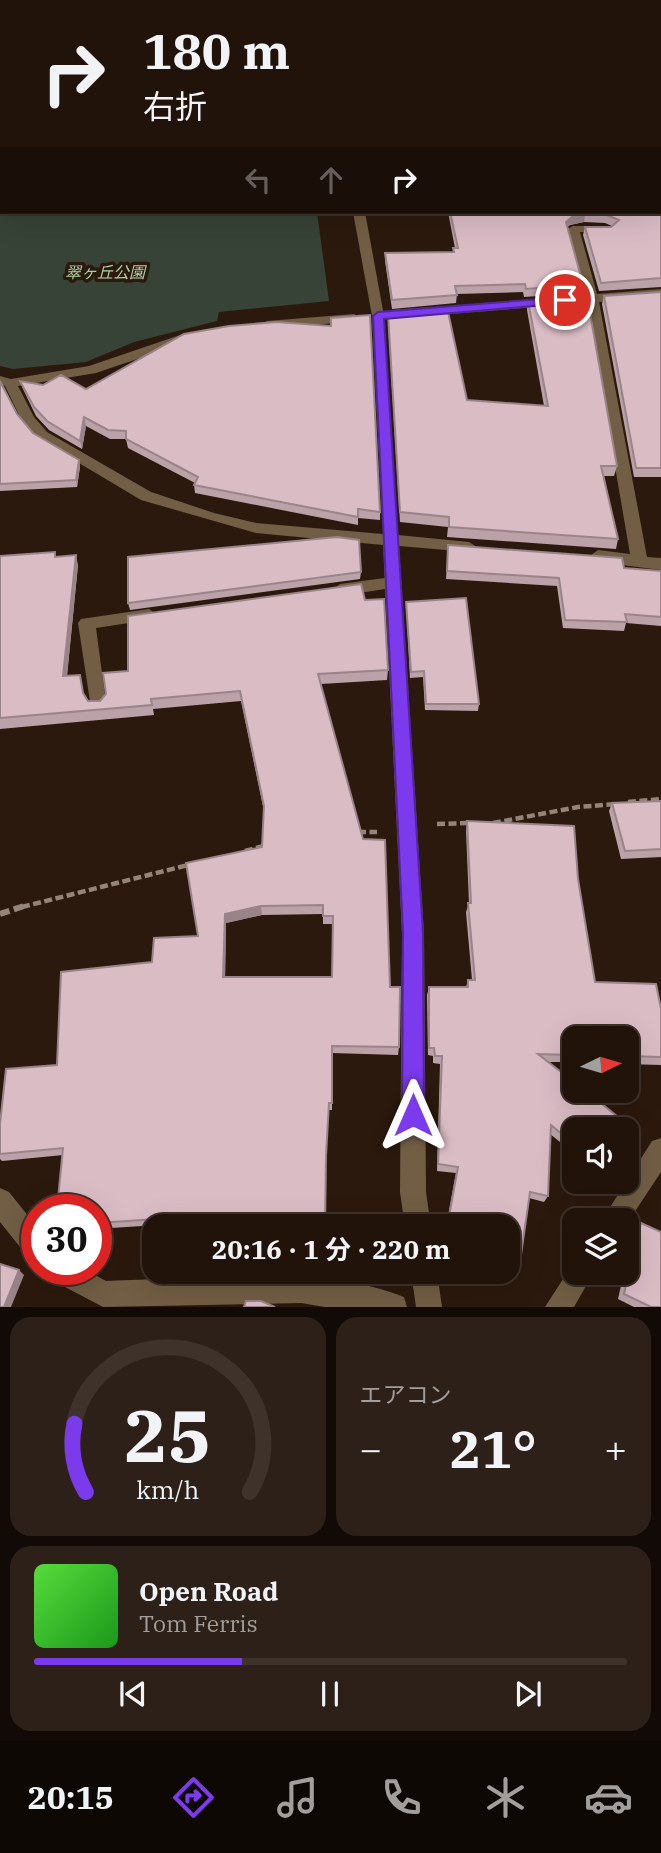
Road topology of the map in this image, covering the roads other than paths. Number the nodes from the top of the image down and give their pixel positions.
1 (360, 214) edge
2 (609, 229) edge
3 (661, 293) edge
4 (592, 298) junction
5 (392, 315) junction
6 (256, 326) edge
7 (205, 333) edge
8 (5, 381) edge
9 (390, 541) junction
10 (486, 548) edge
11 (583, 555) edge
12 (639, 559) junction
13 (661, 564) edge
14 (392, 583) junction
15 (326, 592) edge
16 (166, 613) edge
17 (97, 703) edge
18 (661, 1150) edge
19 (0, 1201) edge
20 (623, 1208) edge
21 (416, 1214) edge
22 (21, 1228) edge
23 (426, 1284) edge
24 (87, 1285) edge
25 (572, 1285) edge
26 (228, 1299) edge
27 (394, 1307) edge
28 (429, 1307) edge
29 (558, 1307) edge

1 - 5 street
2 - 4 street
3 - 4 street
4 - 5 street
4 - 12 street
5 - 6 street
5 - 9 street
7 - 8 street
8 - 9 street
9 - 10 street
9 - 14 street
11 - 12 street
12 - 13 street
14 - 15 street
14 - 21 street
16 - 17 street
18 - 20 street
19 - 22 street
23 - 28 street
24 - 26 street
25 - 29 street
26 - 27 street

